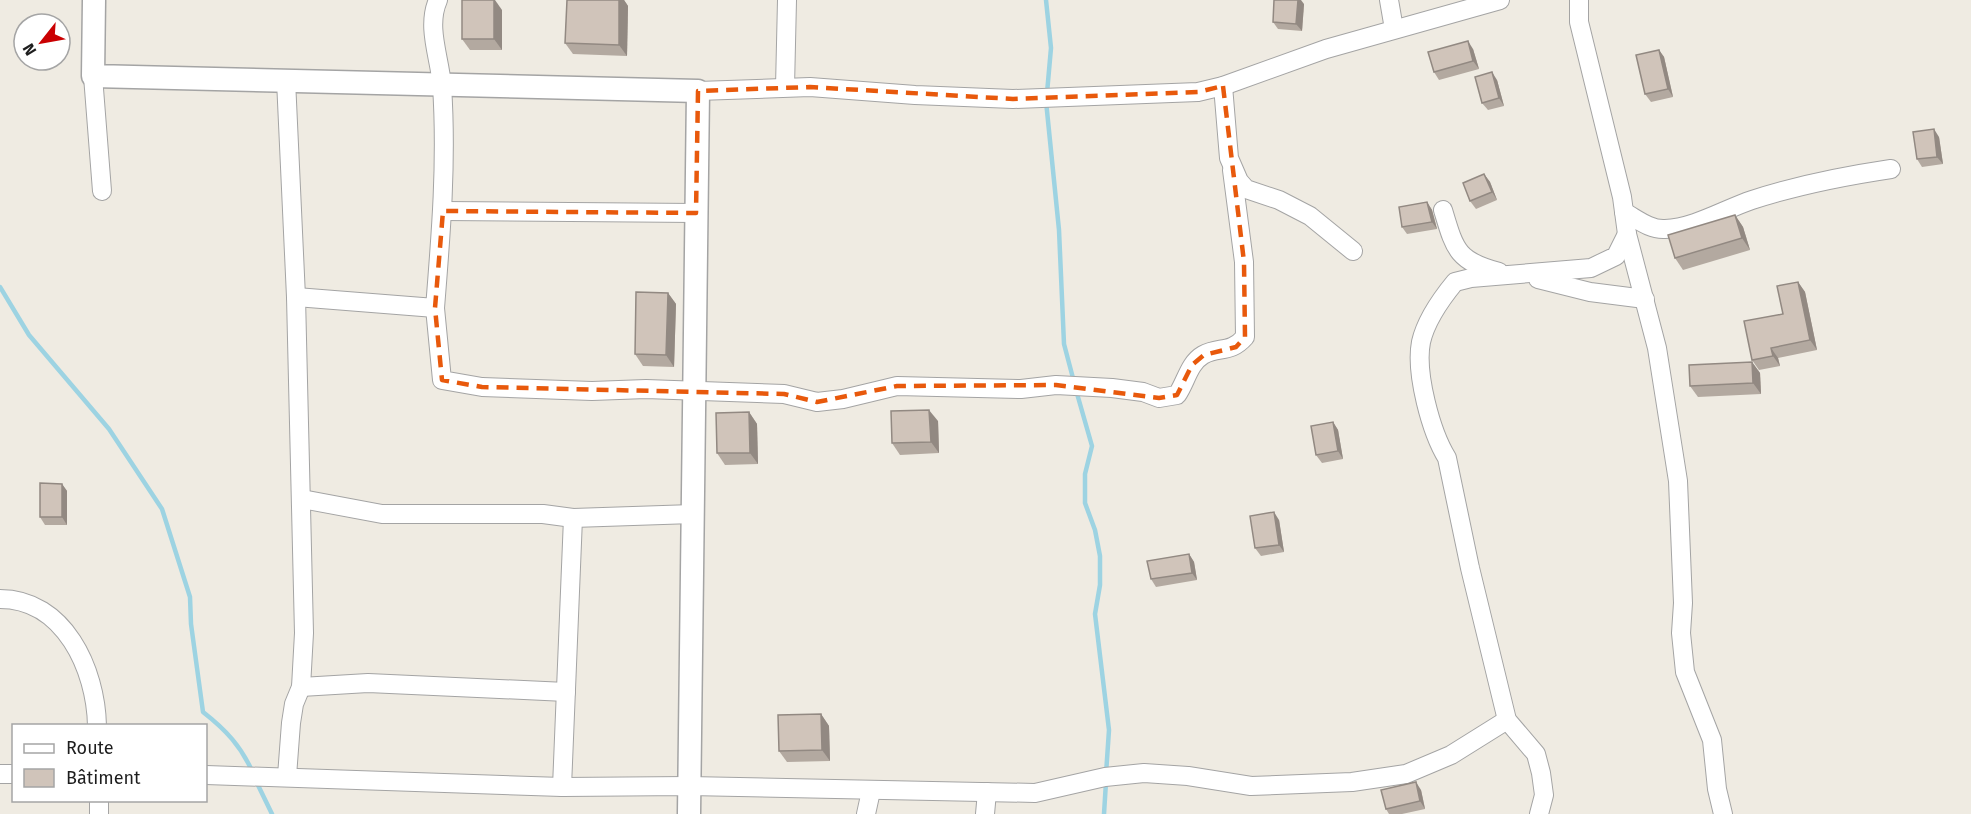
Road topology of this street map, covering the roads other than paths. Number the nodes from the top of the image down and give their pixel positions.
1 (94, 0) edge
2 (438, 0) edge
3 (787, 0) edge
4 (1389, 0) edge
5 (1500, 0) edge
6 (1579, 0) edge
7 (1394, 29) junction
8 (93, 76) junction
9 (286, 80) junction
10 (442, 84) junction
11 (1223, 86) junction
12 (785, 87) junction
13 (698, 91) junction
14 (1891, 169) dead end
15 (1232, 170) junction
16 (102, 191) dead end
17 (1443, 210) dead end
18 (443, 211) junction
19 (1624, 212) junction
20 (696, 213) junction
21 (1627, 234) junction
22 (1353, 251) dead end
23 (1463, 258) junction
24 (1511, 275) junction
25 (1467, 279) junction
26 (296, 297) junction
27 (1646, 299) junction
28 (435, 308) junction
29 (694, 392) junction
30 (302, 499) junction
31 (693, 514) junction
32 (573, 518) junction
33 (0, 599) edge
34 (301, 687) junction
35 (566, 692) junction
36 (1508, 720) junction
37 (97, 724) edge
38 (207, 775) edge
39 (287, 776) junction
40 (689, 786) junction
41 (562, 787) junction
42 (871, 791) junction
43 (987, 792) junction
44 (689, 814) edge
45 (866, 814) edge
46 (986, 814) edge
47 (1539, 814) edge
48 (1723, 814) edge

1 - 8 street
2 - 10 street
3 - 12 street
4 - 7 street
5 - 7 street
6 - 19 street
7 - 11 street
8 - 9 street
8 - 16 street
9 - 10 street
9 - 26 street
10 - 13 street
10 - 18 street
11 - 12 street
11 - 15 street
12 - 13 street
13 - 20 street
14 - 19 street
15 - 22 street
15 - 29 street
17 - 23 street
18 - 20 street
18 - 28 street
19 - 21 street
20 - 29 street
21 - 24 street
21 - 27 street
23 - 24 street
23 - 25 street
24 - 25 street
24 - 27 street
25 - 36 street
26 - 28 street
26 - 30 street
27 - 48 street
28 - 29 street
29 - 31 street
30 - 32 street
30 - 34 street
31 - 32 street
31 - 40 street
32 - 35 street
33 - 37 street
34 - 35 street
34 - 39 street
35 - 41 street
36 - 43 street
36 - 47 street
38 - 39 street
39 - 41 street
40 - 41 street
40 - 42 street
40 - 44 street
42 - 43 street
42 - 45 street
43 - 46 street

